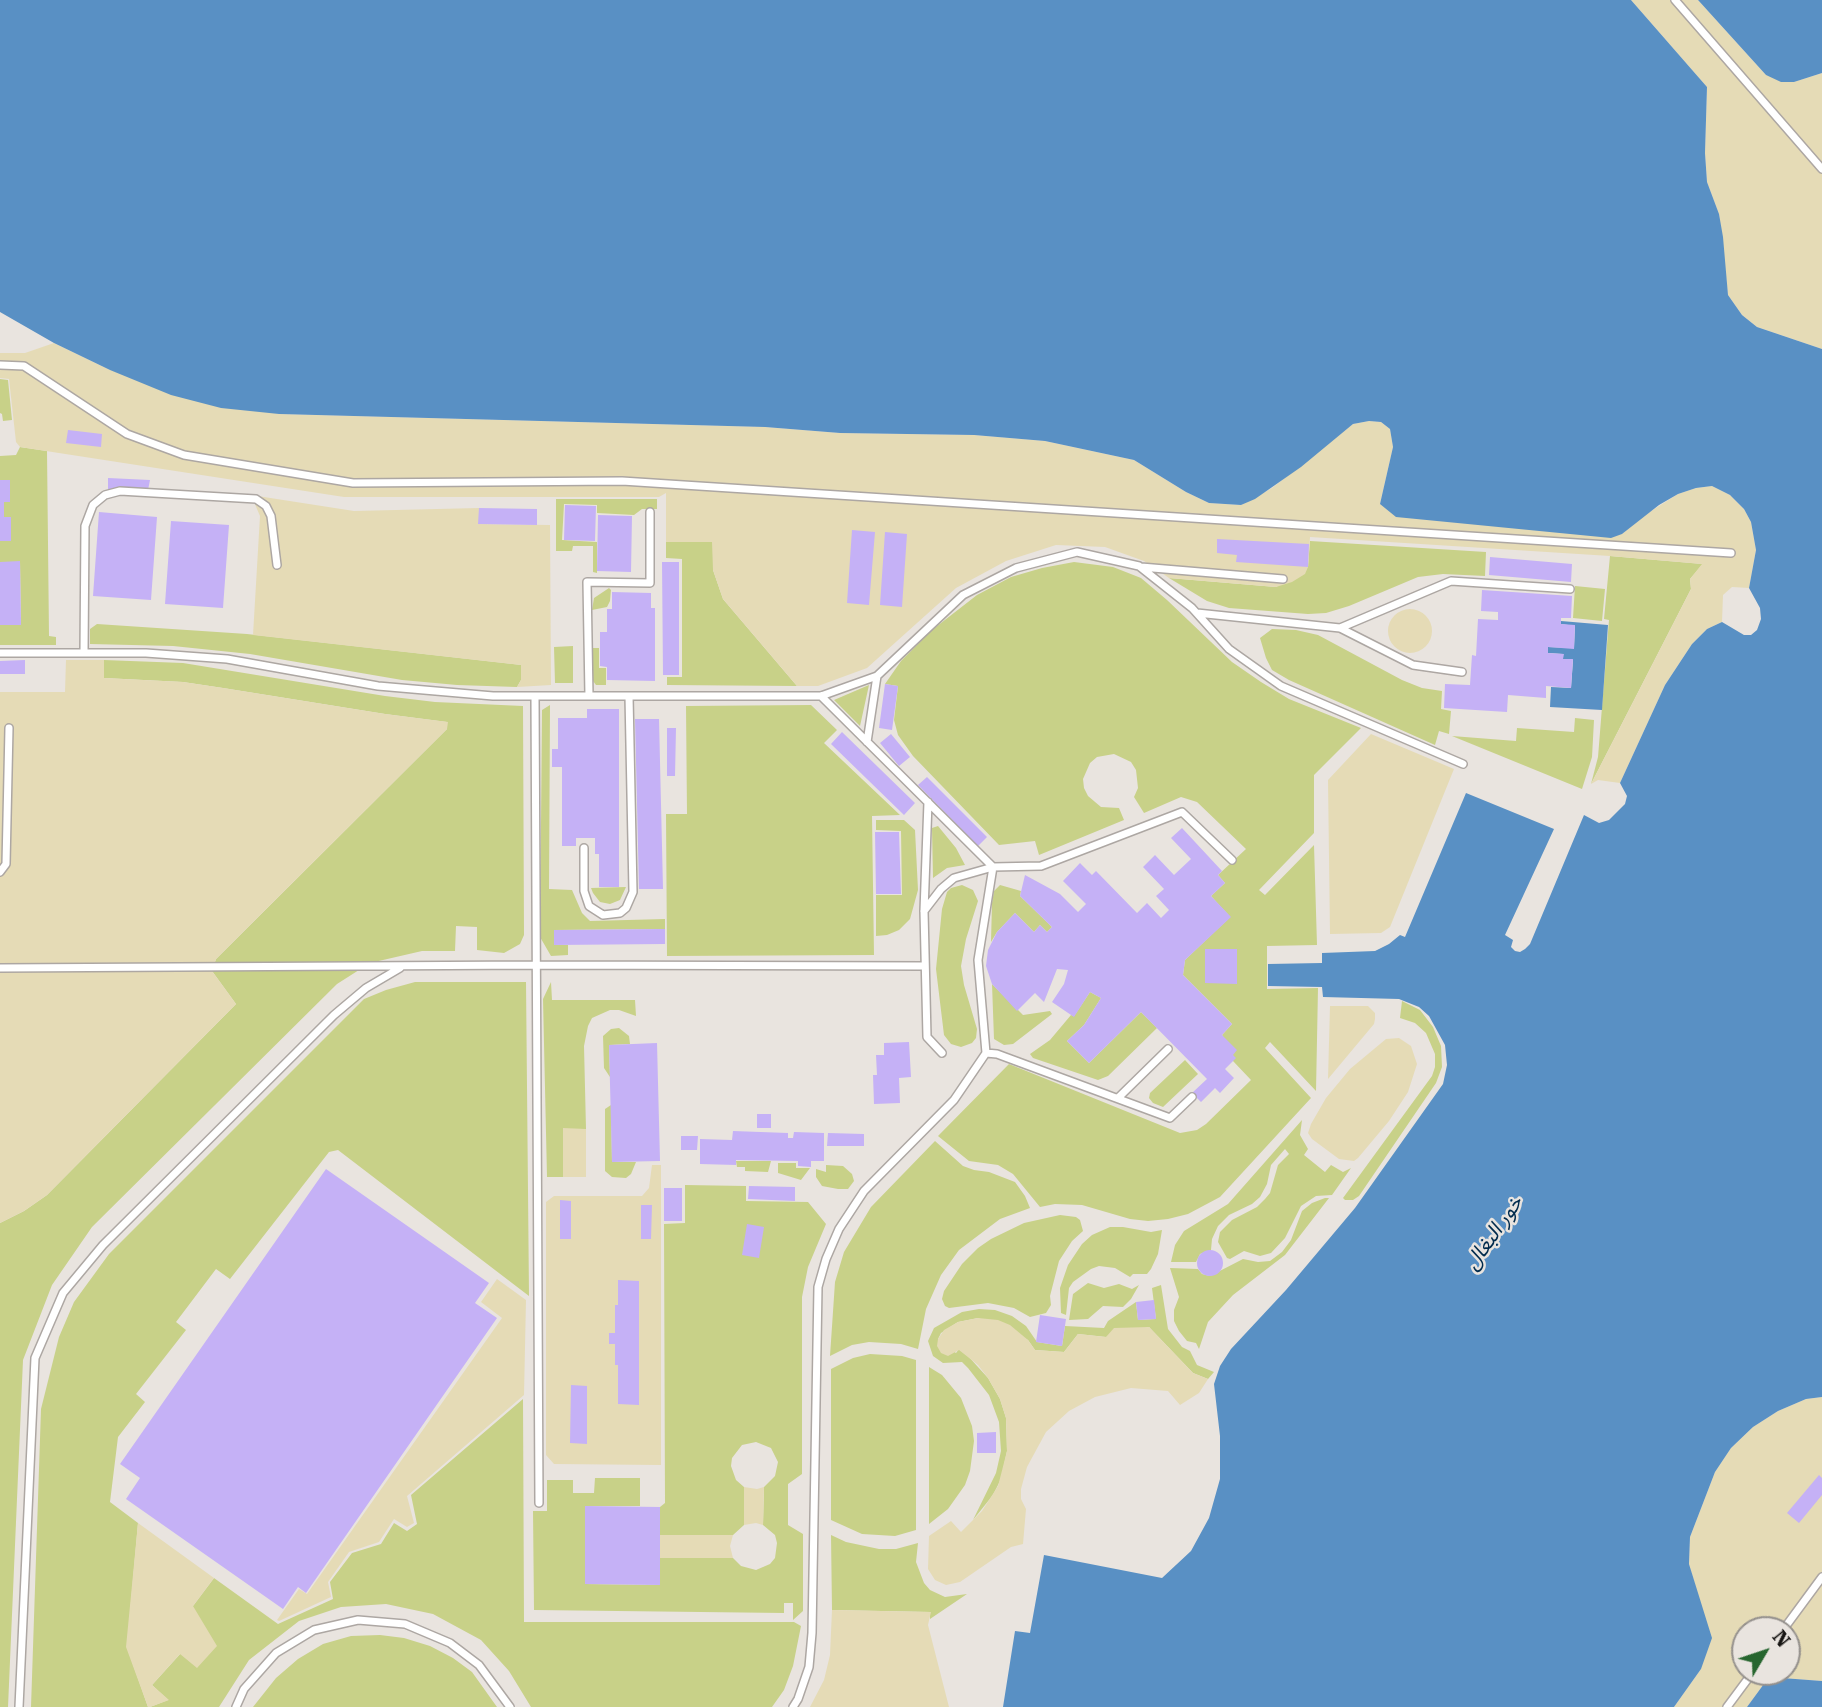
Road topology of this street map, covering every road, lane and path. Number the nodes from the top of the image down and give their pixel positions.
1 (1675, 0) edge
2 (1822, 169) edge
3 (0, 365) edge
4 (650, 512) dead end
5 (1731, 553) dead end
6 (277, 565) dead end
7 (1139, 566) junction
8 (1283, 579) dead end
9 (1570, 589) dead end
10 (1197, 613) junction
11 (1340, 628) junction
12 (0, 653) edge
13 (85, 653) junction
14 (1462, 672) dead end
15 (877, 676) junction
16 (535, 696) junction
17 (589, 696) junction
18 (629, 696) junction
19 (821, 696) junction
20 (9, 728) dead end
21 (867, 742) junction
22 (1463, 764) dead end
23 (928, 802) junction
24 (584, 848) dead end
25 (1232, 860) dead end
26 (993, 867) junction
27 (0, 872) edge
28 (924, 911) junction
29 (536, 965) junction
30 (404, 966) junction
31 (925, 966) junction
32 (0, 968) edge
33 (1168, 1049) dead end
34 (942, 1053) dead end
35 (986, 1053) junction
36 (1192, 1097) dead end
37 (1118, 1098) junction
38 (539, 1503) dead end
39 (1822, 1577) edge
40 (1793, 1616) edge
41 (1743, 1686) edge
42 (19, 1707) edge
43 (236, 1707) edge
44 (510, 1707) edge
45 (793, 1707) edge
46 (1727, 1707) edge

1 - 2 lane
3 - 5 lane
4 - 17 lane
6 - 13 lane
7 - 8 lane
7 - 10 lane
7 - 15 lane
9 - 11 lane
10 - 11 lane
10 - 22 lane
11 - 14 lane
12 - 13 lane
13 - 16 lane
15 - 19 lane
15 - 21 lane
16 - 17 lane
16 - 29 lane
17 - 18 lane
18 - 19 lane
18 - 24 lane
19 - 21 lane
20 - 27 lane
21 - 23 lane
23 - 26 lane
23 - 28 lane
25 - 26 lane
26 - 28 lane
26 - 35 lane
28 - 31 lane
29 - 30 lane
29 - 31 lane
29 - 38 lane
30 - 32 lane
30 - 42 lane
31 - 34 lane
33 - 37 lane
35 - 37 lane
35 - 45 lane
36 - 37 lane
39 - 40 lane
41 - 46 lane
43 - 44 lane

